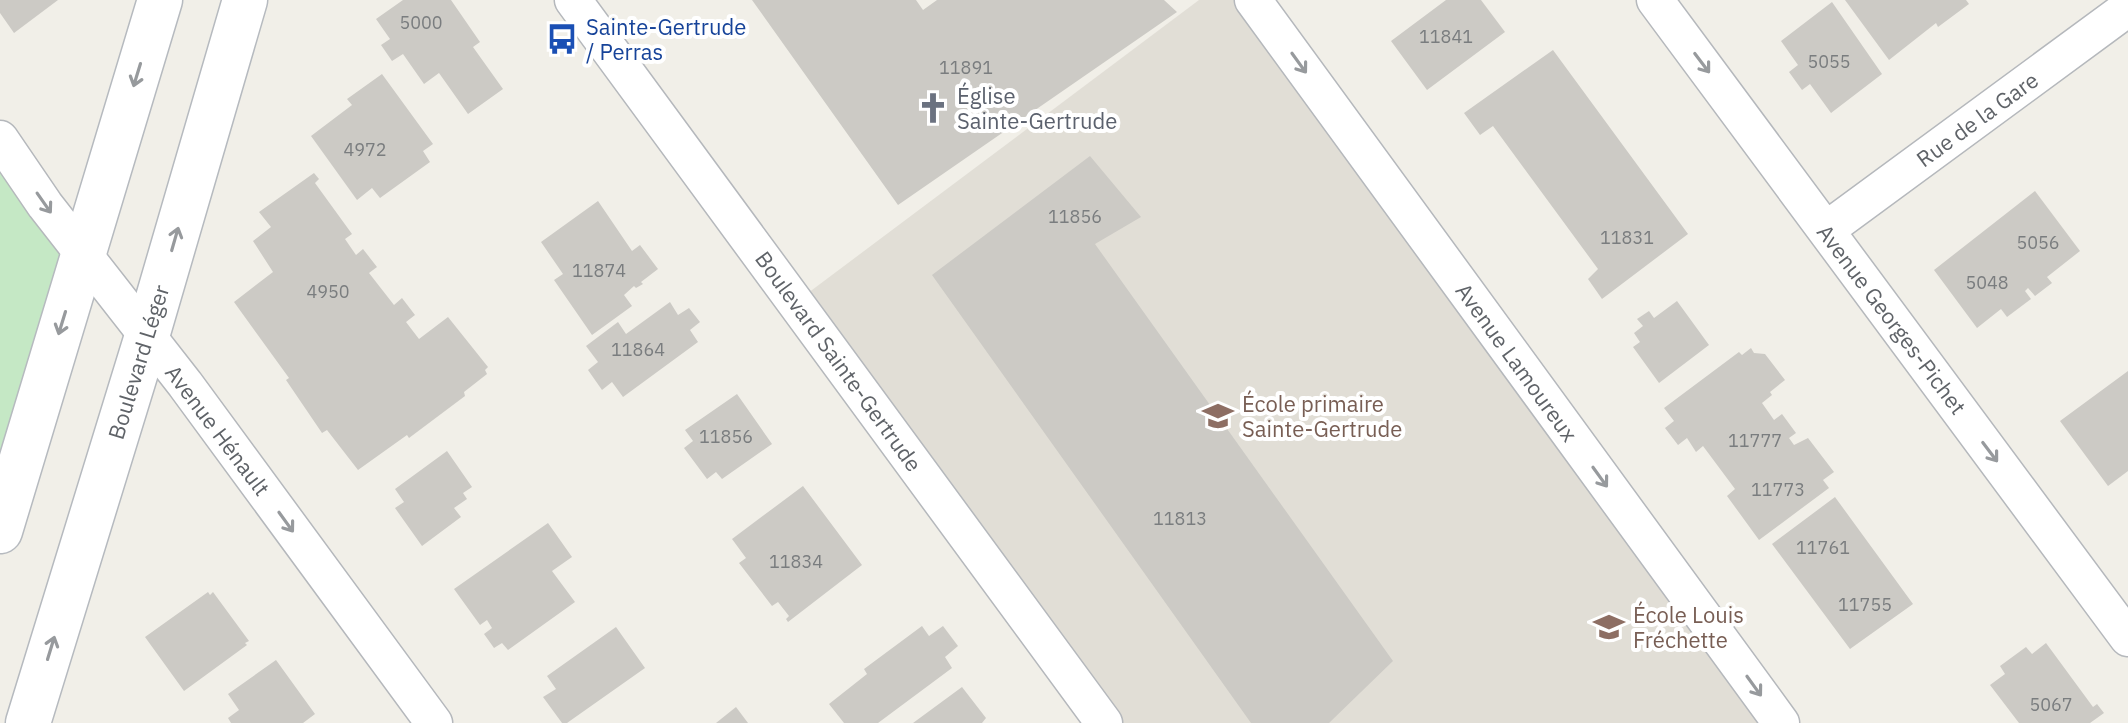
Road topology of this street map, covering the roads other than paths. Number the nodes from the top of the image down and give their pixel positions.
1 (160, 0) edge
2 (245, 0) edge
3 (573, 0) edge
4 (1253, 0) edge
5 (1655, 0) edge
6 (2128, 8) edge
7 (0, 141) edge
8 (1826, 230) junction
9 (82, 254) junction
10 (147, 336) junction
11 (0, 531) edge
12 (2128, 638) edge
13 (28, 723) edge
14 (434, 723) edge
15 (1104, 723) edge
16 (1781, 723) edge

1 -> 9 main road
10 -> 2 main road, Boulevard Léger
3 - 15 street, Boulevard Sainte-Gertrude
4 -> 16 street, Avenue Lamoureux
5 -> 8 street, Avenue Georges-Pichet
6 - 8 street, Rue de la Gare
7 -> 9 street, Avenue Hénault
8 -> 12 street, Avenue Georges-Pichet
9 - 10 street, Avenue Hénault
9 -> 11 main road
13 -> 10 main road, Boulevard Léger
10 -> 14 street, Avenue Hénault

